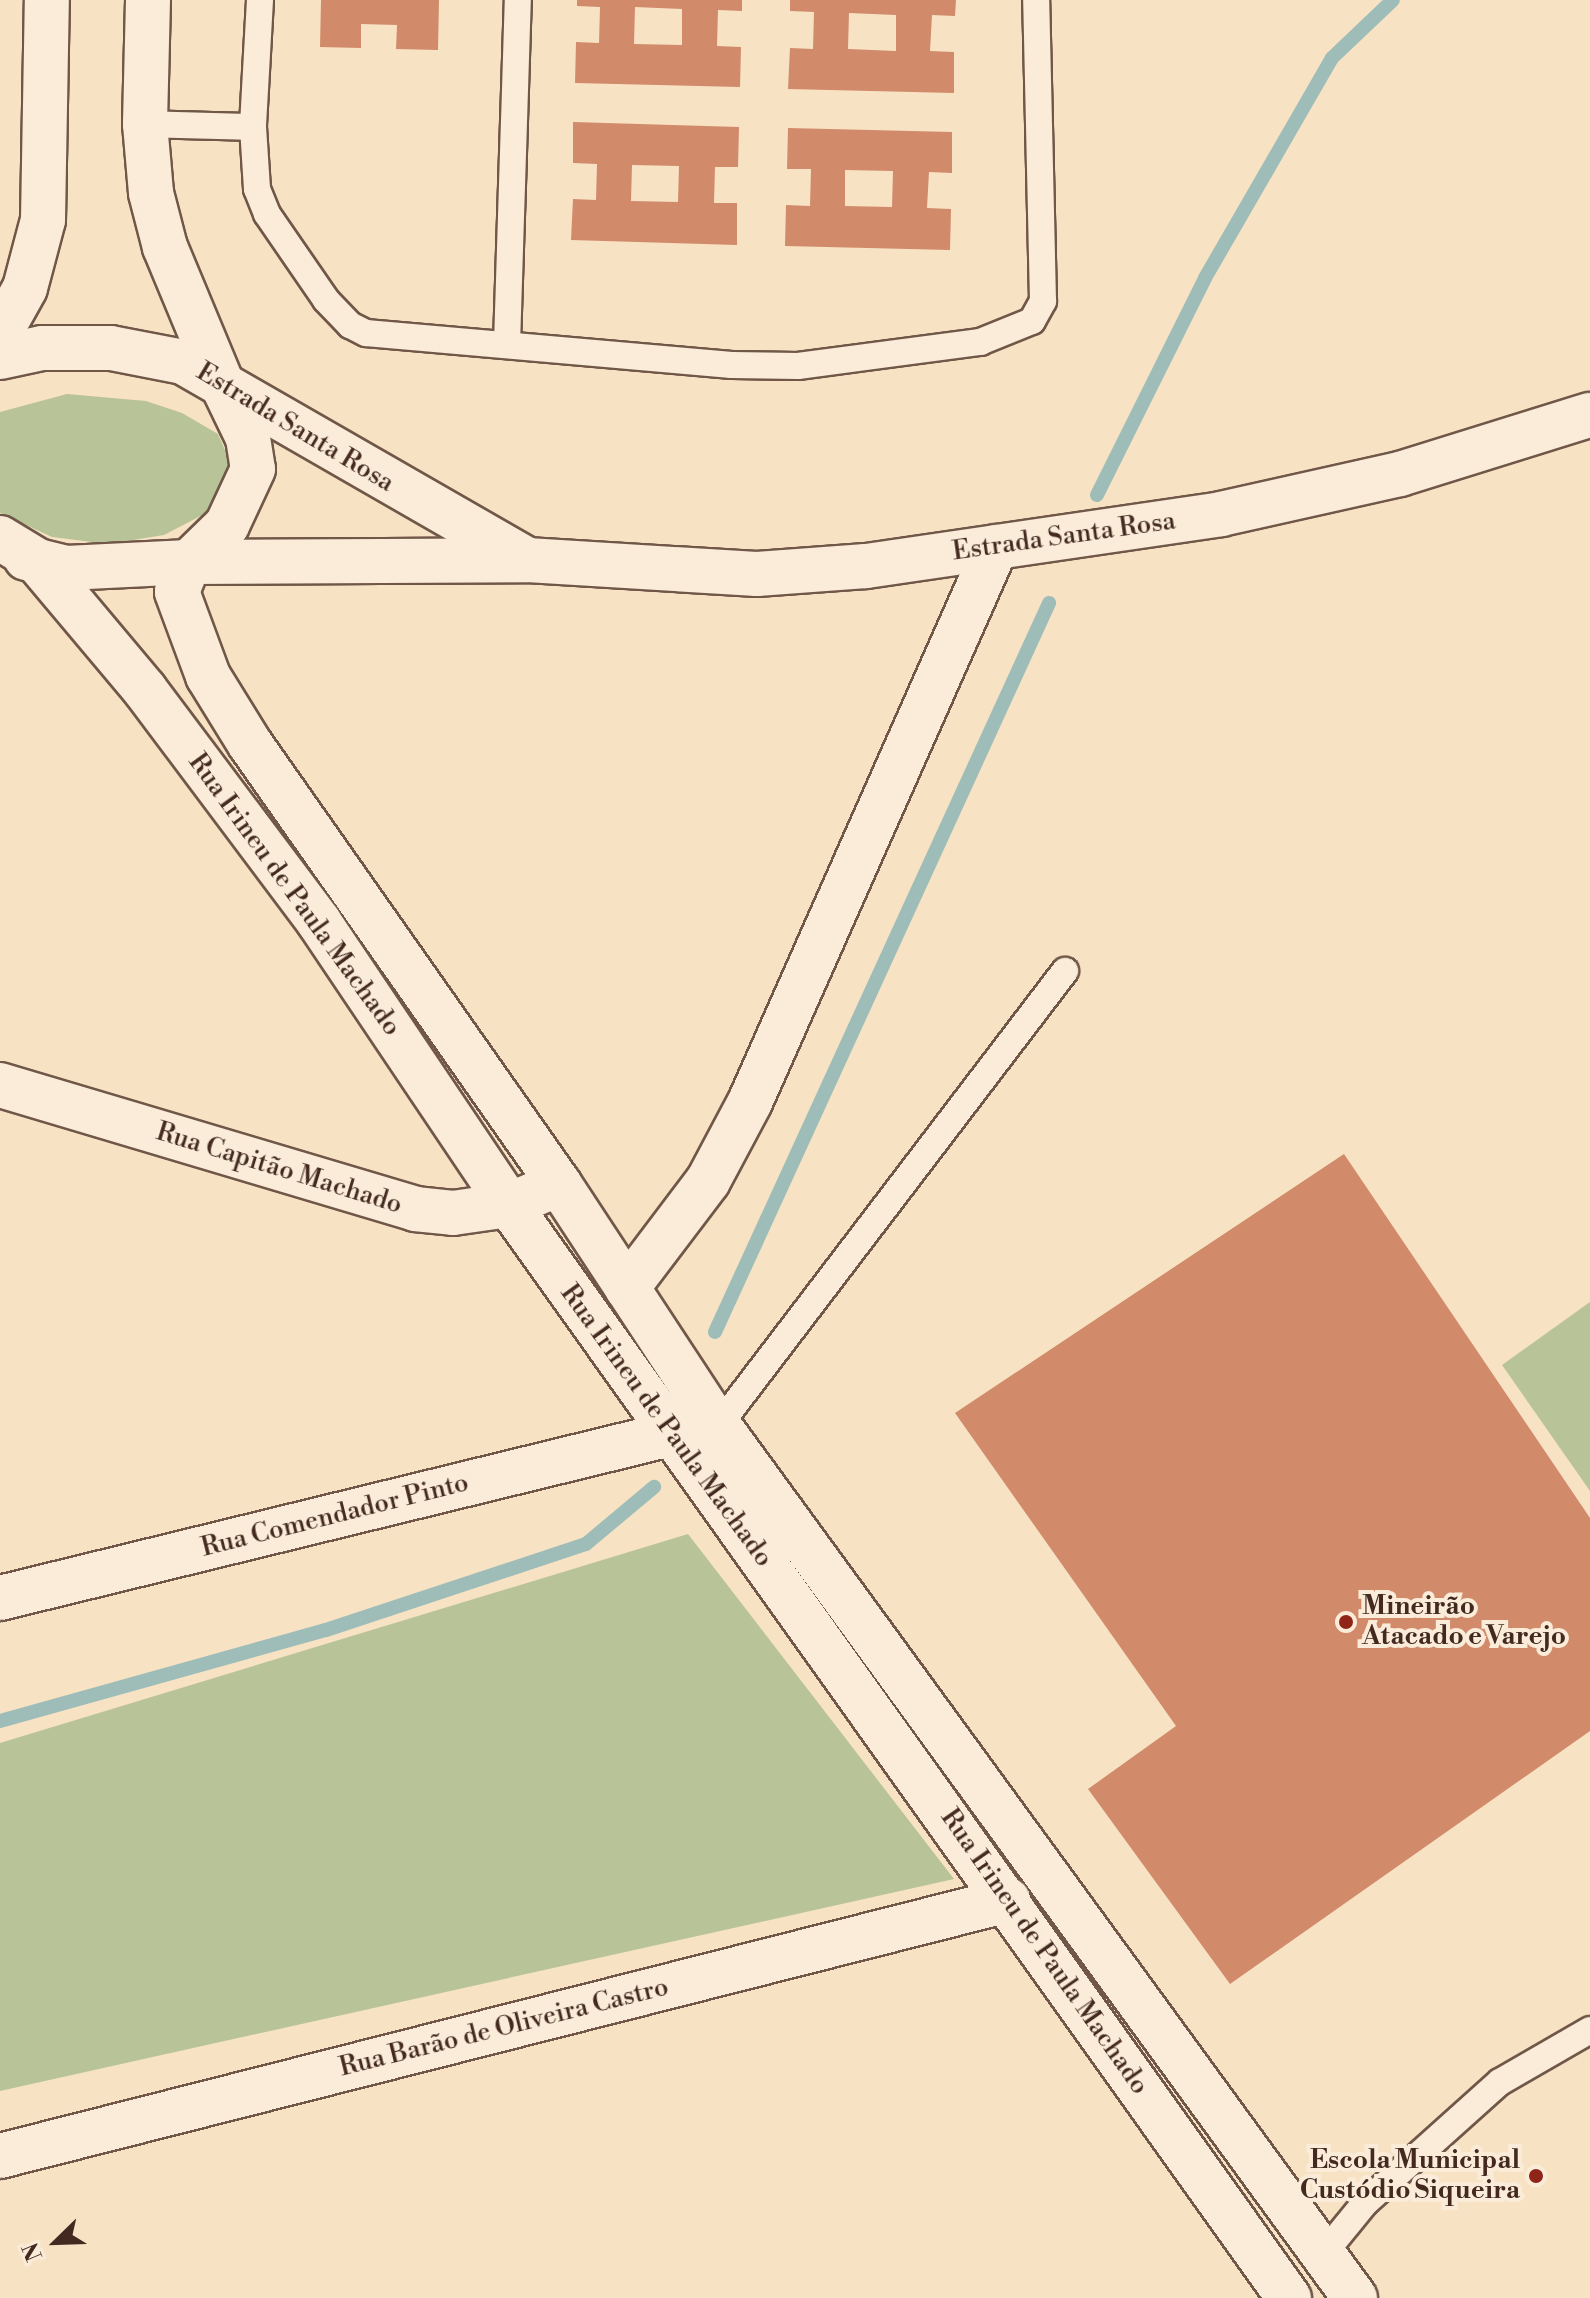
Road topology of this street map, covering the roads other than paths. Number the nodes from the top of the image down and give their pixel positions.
1 (47, 0) edge
2 (148, 0) edge
3 (260, 0) edge
4 (518, 0) edge
5 (1036, 0) edge
6 (145, 124) junction
7 (253, 127) junction
8 (0, 333) edge
9 (507, 344) junction
10 (0, 357) edge
11 (222, 384) junction
12 (1590, 415) edge
13 (996, 547) junction
14 (12, 550) edge
15 (527, 560) junction
16 (189, 562) junction
17 (1065, 971) dead end
18 (0, 1085) edge
19 (559, 1184) junction
20 (509, 1205) junction
21 (627, 1288) junction
22 (719, 1425) junction
23 (670, 1434) junction
24 (0, 1598) edge
25 (1008, 1900) junction
26 (1590, 2030) edge
27 (0, 2156) edge
28 (1325, 2252) junction
29 (1289, 2298) edge
30 (1355, 2298) edge

1 - 8 street
2 - 6 street
3 - 7 lane
4 - 9 lane
5 - 9 lane
6 - 7 lane
6 - 11 street
7 - 9 lane
10 - 11 street, Estrada Santa Rosa
11 - 15 street, Estrada Santa Rosa
11 - 16 street
12 - 13 street, Estrada Santa Rosa
13 - 15 street, Estrada Santa Rosa
13 - 21 street
14 - 16 street, Estrada Santa Rosa
14 - 20 street, Rua Irineu de Paula Machado
15 - 16 street, Estrada Santa Rosa
16 - 19 street, Rua Irineu de Paula Machado
17 - 22 lane
18 - 20 street, Rua Capitão Machado
19 - 20 street, Rua Capitão Machado
19 - 21 street, Rua Irineu de Paula Machado
20 - 23 street, Rua Irineu de Paula Machado
21 - 22 street, Rua Irineu de Paula Machado
22 - 28 street, Rua Irineu de Paula Machado
23 - 24 street, Rua Comendador Pinto
23 - 25 street, Rua Irineu de Paula Machado
25 - 27 street, Rua Barão de Oliveira Castro
25 - 29 street, Rua Irineu de Paula Machado
26 - 28 lane
28 - 30 street, Rua Irineu de Paula Machado

